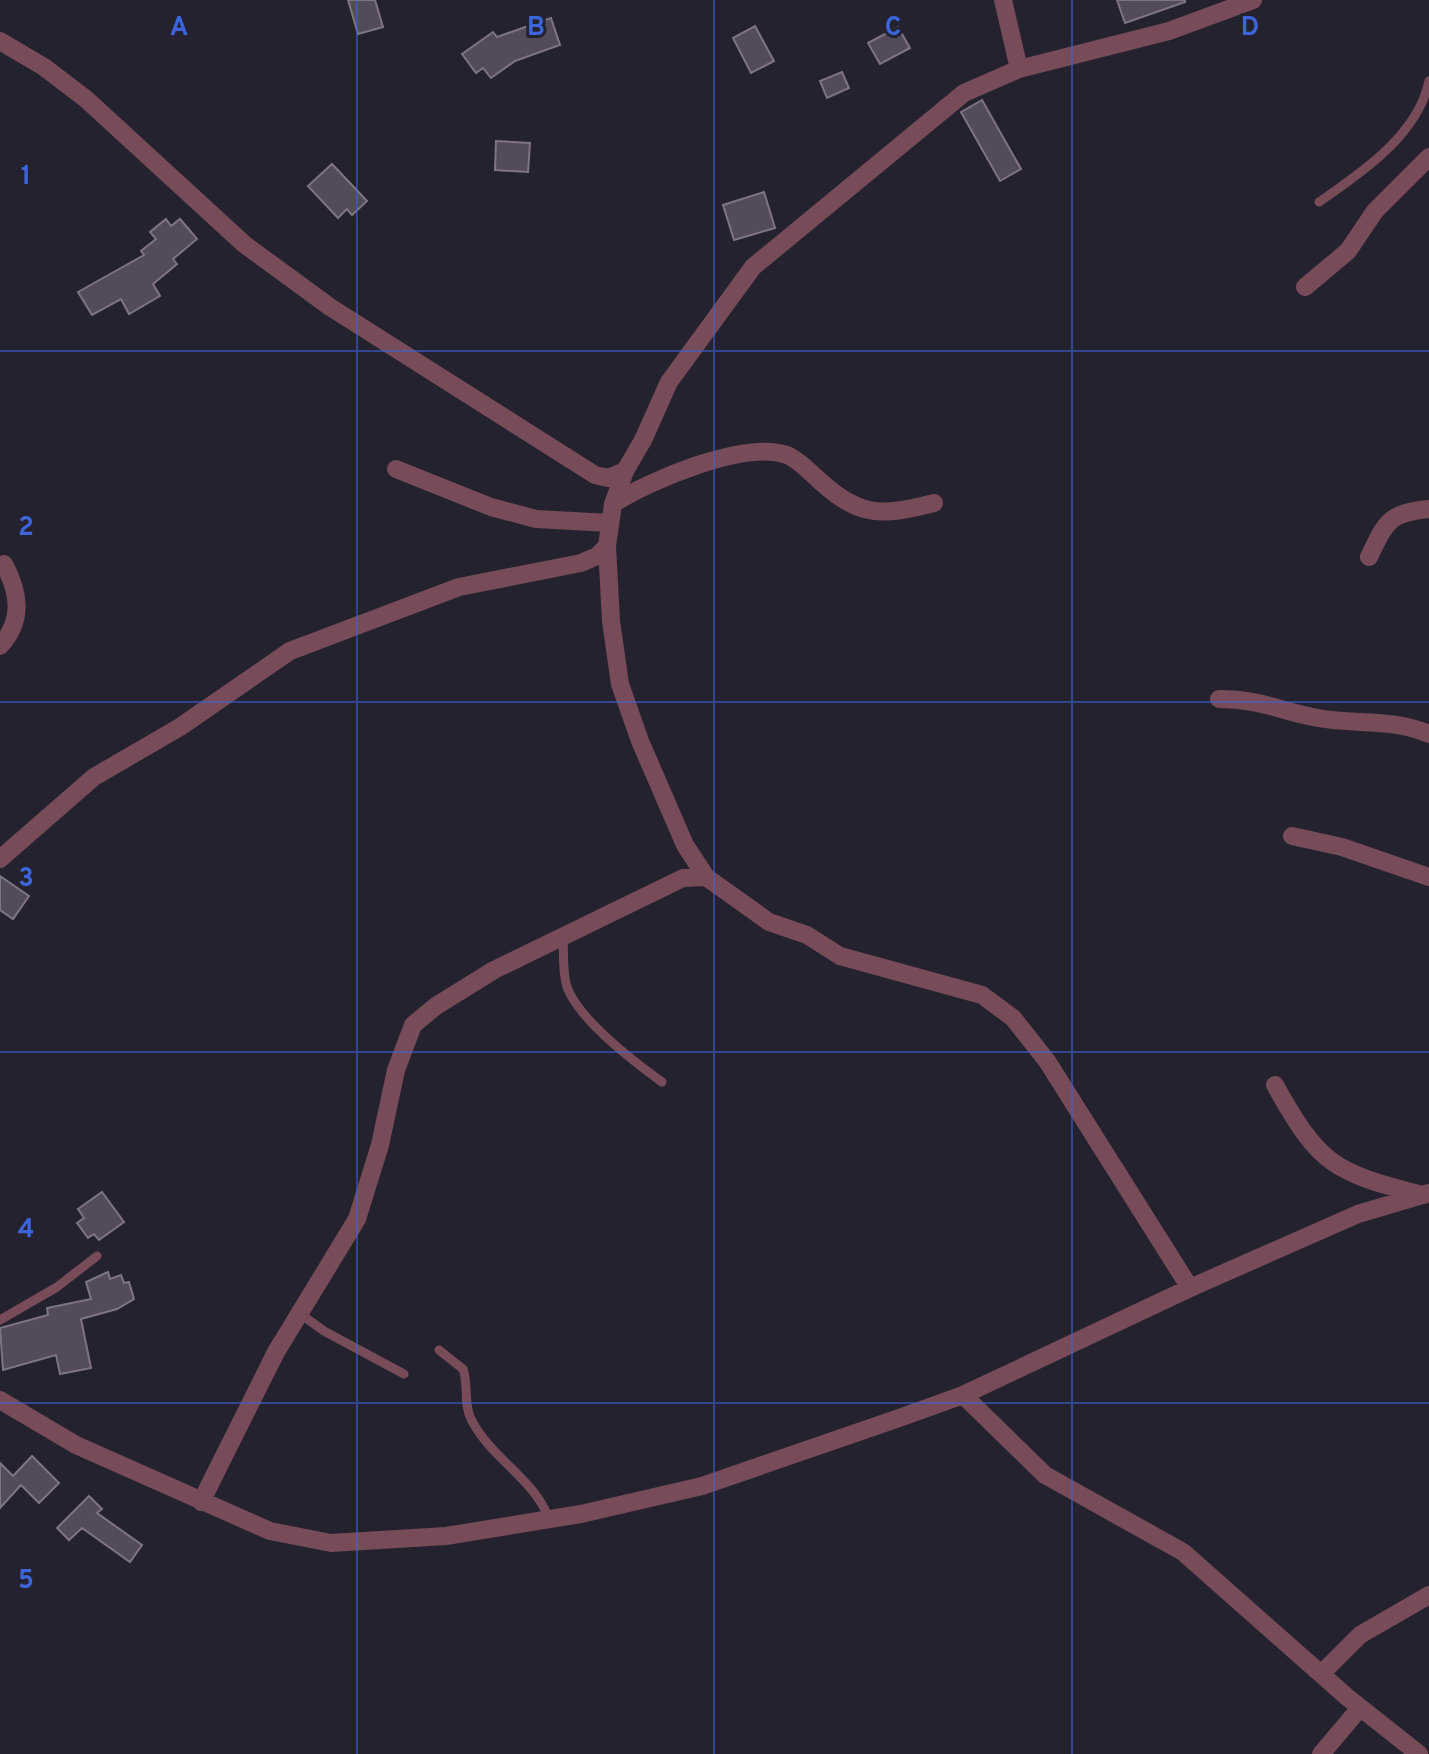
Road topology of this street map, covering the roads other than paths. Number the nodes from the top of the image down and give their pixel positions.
1 (1003, 0) edge
2 (1253, 0) edge
3 (0, 41) edge
4 (1019, 69) junction
5 (1429, 81) edge
6 (1429, 157) edge
7 (1319, 202) dead end
8 (1305, 287) dead end
9 (396, 469) dead end
10 (625, 471) junction
11 (934, 503) dead end
12 (613, 504) junction
13 (1429, 509) edge
14 (610, 523) junction
15 (607, 546) junction
16 (1369, 557) dead end
17 (4, 564) dead end
18 (0, 646) edge
19 (1219, 699) dead end
20 (1429, 734) edge
21 (1292, 836) dead end
22 (0, 859) edge
23 (706, 877) junction
24 (1429, 877) edge
25 (563, 936) junction
26 (662, 1082) dead end
27 (1275, 1085) dead end
28 (1426, 1194) edge
29 (97, 1256) dead end
30 (1190, 1288) junction
31 (299, 1313) junction
32 (0, 1320) edge
33 (439, 1350) dead end
34 (404, 1374) dead end
35 (963, 1395) junction
36 (0, 1400) edge
37 (201, 1502) junction
38 (549, 1519) junction
39 (1429, 1595) edge
40 (1321, 1674) junction
41 (1360, 1708) junction
42 (1321, 1754) edge
43 (1419, 1754) edge

1 - 4 street
2 - 4 street
3 - 10 street
4 - 10 street
5 - 7 lane
6 - 8 street
9 - 14 street
10 - 12 street
11 - 12 street
12 - 14 street
13 - 16 street
14 - 15 street
15 - 22 street
15 - 23 street
17 - 18 street
19 - 20 street
21 - 24 street
23 - 25 street
23 - 30 street
25 - 26 lane
25 - 31 street
27 - 28 street
28 - 30 street
29 - 32 lane
30 - 35 street
31 - 34 lane
31 - 37 street
33 - 38 lane
35 - 38 street
35 - 40 street
36 - 37 street
37 - 38 street
39 - 40 street
40 - 41 street
41 - 42 street
41 - 43 street

